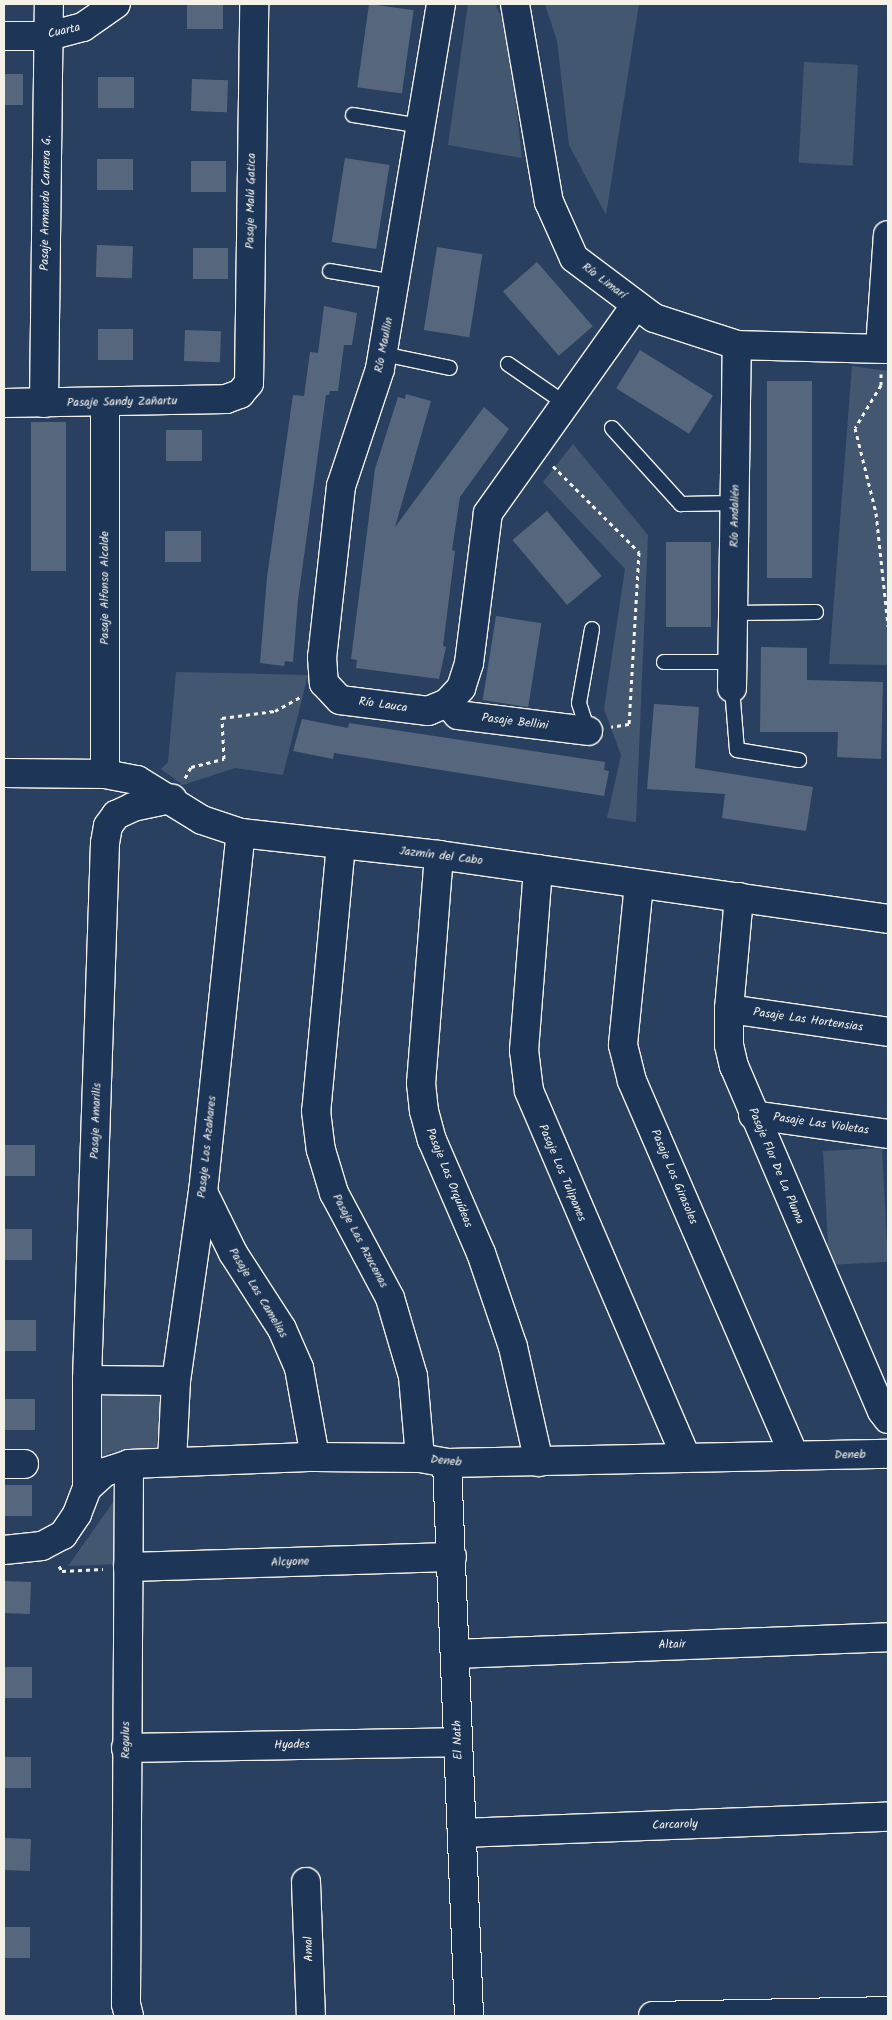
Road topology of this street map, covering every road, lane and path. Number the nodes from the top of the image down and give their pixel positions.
1 (49, 4) edge
2 (116, 4) edge
3 (254, 4) edge
4 (441, 4) edge
5 (515, 4) edge
6 (4, 36) edge
7 (49, 36) junction
8 (354, 115) dead end
9 (421, 126) junction
10 (888, 235) edge
11 (330, 271) dead end
12 (395, 282) junction
13 (636, 305) junction
14 (736, 345) junction
15 (884, 349) edge
16 (383, 354) junction
17 (508, 364) dead end
18 (450, 368) dead end
19 (240, 394) joint
20 (105, 402) junction
21 (4, 403) edge
22 (44, 403) junction
23 (566, 404) junction
24 (612, 428) dead end
25 (535, 448) junction
26 (735, 503) junction
27 (816, 612) dead end
28 (734, 613) junction
29 (888, 626) edge
30 (592, 629) dead end
31 (664, 662) dead end
32 (733, 675) junction
33 (324, 683) junction
34 (447, 703) junction
35 (588, 731) junction
36 (799, 760) dead end
37 (4, 773) edge
38 (105, 774) junction
39 (172, 799) junction
40 (241, 833) junction
41 (341, 844) junction
42 (440, 855) junction
43 (538, 869) junction
44 (639, 884) junction
45 (739, 897) junction
46 (888, 919) edge
47 (728, 1009) junction
48 (888, 1032) edge
49 (753, 1115) junction
50 (888, 1134) edge
51 (203, 1192) junction
52 (87, 1380) junction
53 (176, 1381) junction
54 (888, 1419) edge
55 (888, 1454) edge
56 (794, 1456) junction
57 (315, 1457) junction
58 (420, 1458) junction
59 (686, 1458) junction
60 (172, 1462) junction
61 (538, 1462) junction
62 (447, 1463) junction
63 (129, 1464) junction
64 (87, 1488) junction
65 (42, 1546) junction
66 (4, 1550) edge
67 (452, 1557) junction
68 (128, 1567) junction
69 (888, 1637) edge
70 (455, 1654) junction
71 (457, 1742) junction
72 (126, 1748) junction
73 (888, 1817) edge
74 (462, 1832) junction
75 (306, 1882) dead end
76 (888, 2011) edge
77 (129, 2016) edge
78 (311, 2016) edge
79 (469, 2016) edge
80 (653, 2016) edge

1 - 7 street, Pasaje Armando Carrera G.
2 - 7 street, Cuarta
3 - 19 street, Pasaje Malú Gatica
4 - 9 street, Río Maullin
5 - 13 street, Río Limarí
6 - 7 street, Cuarta
7 - 22 street, Pasaje Armando Carrera G.
8 - 9 lane
9 - 12 street, Río Maullin
10 - 15 street
11 - 12 lane
12 - 16 street, Río Maullin
13 - 14 street, Río Limarí
13 - 23 street
14 - 15 street, Río Limarí
14 - 26 street, Río Andalién
15 - 29 path
16 - 18 lane
16 - 33 street, Río Maullin
17 - 23 lane
19 - 20 street, Pasaje Sandy Zañartu
20 - 22 street, Pasaje Sandy Zañartu
20 - 38 street, Pasaje Alfonso Alcalde
21 - 22 street, Pasaje Sandy Zañartu
23 - 25 street
24 - 26 lane
25 - 34 street
25 - 35 path
26 - 28 street, Río Andalién
27 - 28 lane
28 - 32 street, Río Andalién
30 - 35 lane
31 - 32 lane
32 - 36 lane
33 - 34 street, Río Lauca
33 - 39 path
34 - 35 street, Pasaje Bellini
37 - 38 street, Jazmín del Cabo
38 - 39 street, Jazmín del Cabo
39 - 40 street, Jazmín del Cabo
39 - 52 street, Pasaje Amarilis
40 - 41 street, Jazmín del Cabo
40 - 51 street, Pasaje Los Azahares
41 - 42 street, Jazmín del Cabo
41 - 58 street, Pasaje Las Azucenas
42 - 43 street, Jazmín del Cabo
42 - 61 street, Pasaje Las Orquídeas
43 - 44 street, Jazmín del Cabo
43 - 59 street, Pasaje Los Tulipanes
44 - 45 street, Jazmín del Cabo
44 - 56 street, Pasaje Los Girasoles
45 - 46 street, Jazmín del Cabo
45 - 47 street, Pasaje Flor De La Pluma
47 - 48 street, Pasaje Las Hortensias
47 - 49 street, Pasaje Flor De La Pluma
49 - 50 street, Pasaje Las Violetas
49 - 54 street, Pasaje Flor De La Pluma
51 - 53 street, Pasaje Los Azahares
51 - 57 street, Pasaje Las Camelias
52 - 53 street
52 - 64 street, Pasaje Amarilis
53 - 60 street, Pasaje Los Azahares
55 - 56 street, Deneb
56 - 59 street, Deneb
57 - 58 street, Deneb
57 - 60 street, Deneb
58 - 62 street, Deneb
59 - 61 street, Deneb
60 - 63 street, Deneb
61 - 62 street, Deneb
62 - 67 street, El Nath
63 - 64 street, Deneb
63 - 68 street, Regulus
64 - 65 street, Deneb
65 - 66 street
65 - 68 path
67 - 68 street, Alcyone
67 - 70 street, El Nath
68 - 72 street, Regulus
69 - 70 street, Altair
70 - 71 street, El Nath
71 - 72 street, Hyades
71 - 74 street, El Nath
72 - 77 street, Regulus
73 - 74 street, Carcaroly
74 - 79 street, El Nath
75 - 78 street, Amal
76 - 80 street

